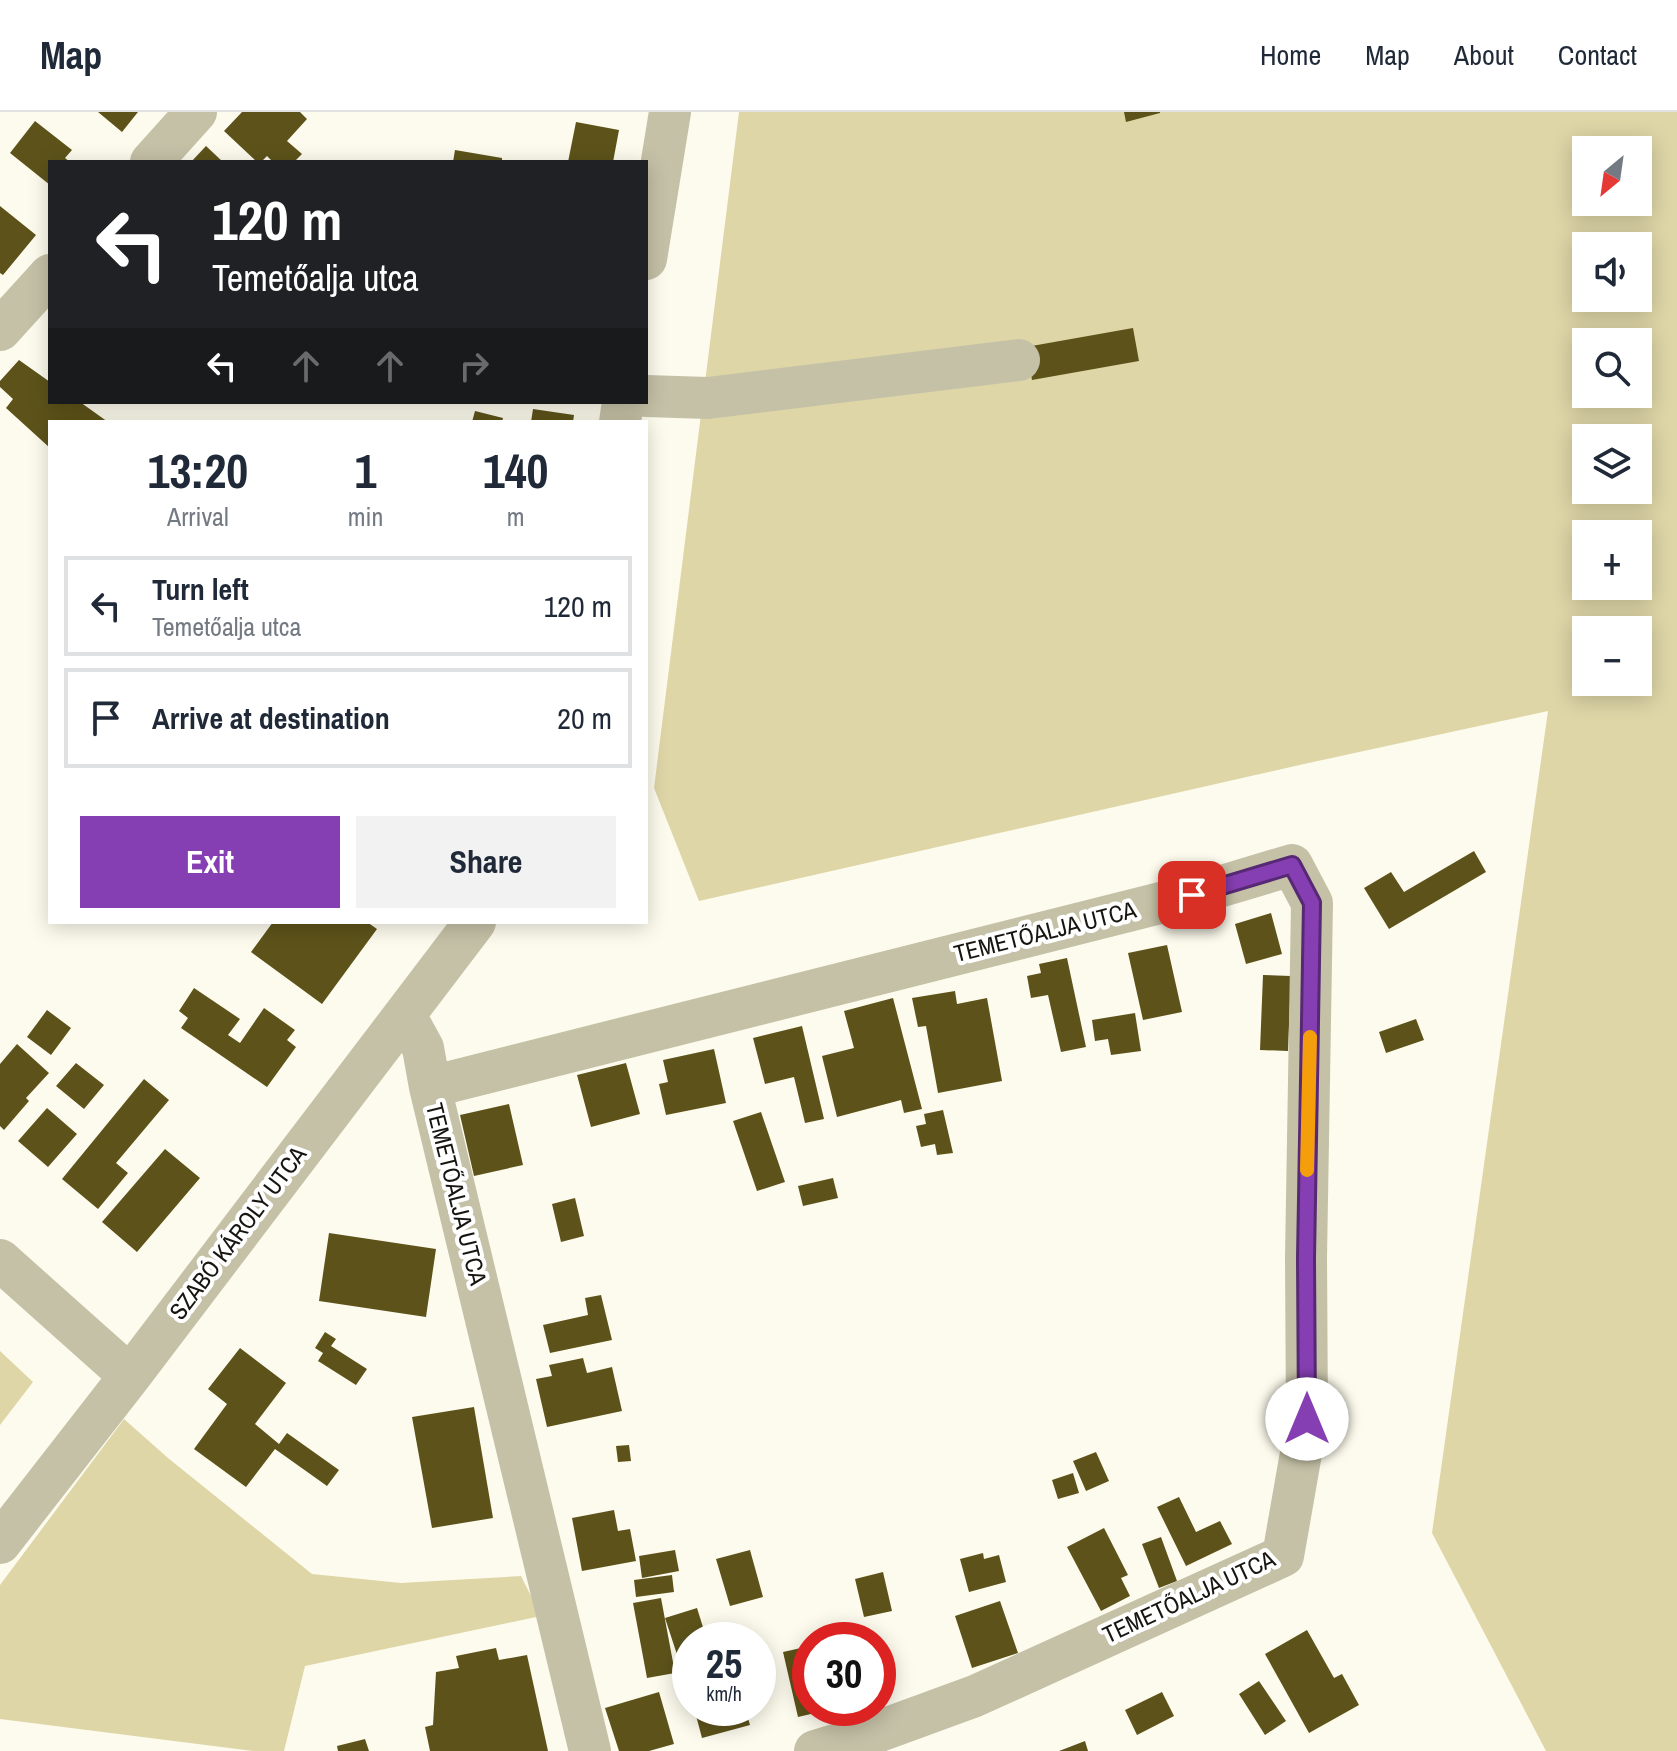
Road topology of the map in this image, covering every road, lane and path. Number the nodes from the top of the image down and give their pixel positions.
1 (196, 112) edge
2 (670, 112) edge
3 (153, 160) edge
4 (648, 247) edge
5 (48, 277) edge
6 (0, 330) edge
7 (1019, 360) dead end
8 (648, 396) edge
9 (473, 924) edge
10 (405, 1015) junction
11 (430, 1087) junction
12 (0, 1260) edge
13 (130, 1376) junction
14 (0, 1543) edge
15 (590, 1751) edge
16 (815, 1751) edge

1 - 3 street
2 - 4 street
5 - 6 street
7 - 8 street
9 - 10 street, SZABÓ KÁROLY UTCA
10 - 11 street
10 - 13 street, SZABÓ KÁROLY UTCA
11 - 15 street, TEMETŐALJA UTCA
11 - 16 street, TEMETŐALJA UTCA
12 - 13 street
13 - 14 street, SZABÓ KÁROLY UTCA

